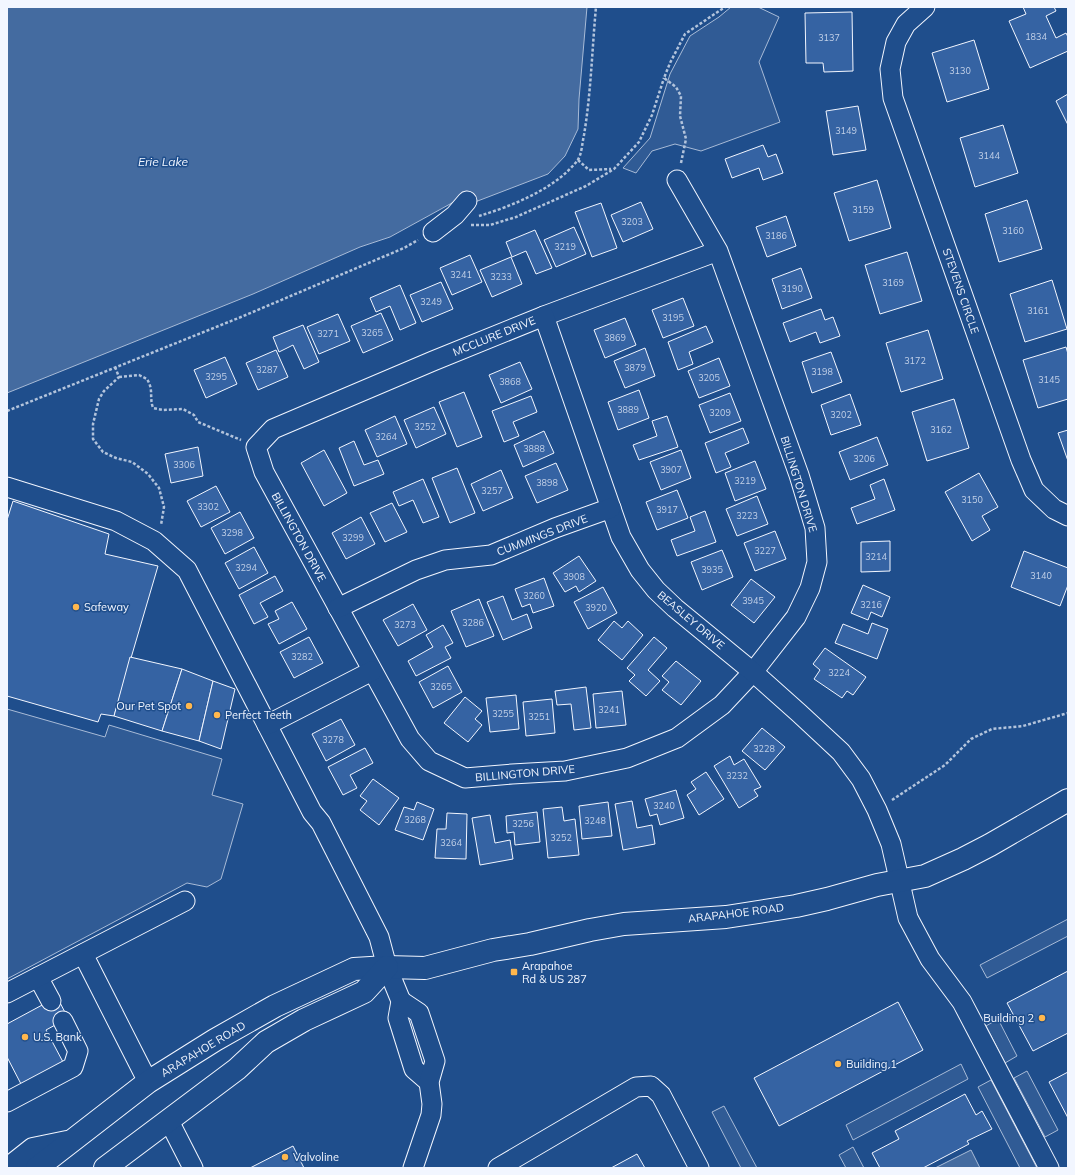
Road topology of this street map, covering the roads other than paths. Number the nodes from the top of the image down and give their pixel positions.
1 (925, 7) edge
2 (677, 180) road end
3 (467, 200) dead end
4 (433, 232) road end
5 (718, 250) junction
6 (544, 316) junction
7 (273, 429) joint
8 (7, 487) edge
9 (612, 508) junction
10 (1068, 516) edge
11 (338, 608) junction
12 (372, 671) junction
13 (753, 672) junction
14 (266, 725) junction
15 (1068, 800) edge
16 (899, 881) junction
17 (185, 901) dead end
18 (83, 954) junction
19 (387, 966) junction
20 (38, 977) junction
21 (7, 993) edge
22 (51, 1001) dead end
23 (63, 1021) dead end
24 (148, 1082) junction
25 (7, 1102) edge
26 (169, 1121) junction
27 (70, 1141) junction
28 (10, 1168) edge
29 (37, 1168) edge
30 (105, 1168) edge
31 (193, 1168) edge
32 (413, 1168) edge
33 (498, 1168) edge
34 (699, 1168) edge
35 (1049, 1168) edge

1 - 10 street, STEVENS CIRCLE
2 - 5 street, BILLINGTON DRIVE
3 - 4 street
5 - 6 street, MCCLURE DRIVE
5 - 13 street, BILLINGTON DRIVE
6 - 7 street, MCCLURE DRIVE
6 - 9 street, BEASLEY DRIVE
7 - 11 street, BILLINGTON DRIVE
8 - 14 street
9 - 11 street, CUMMINGS DRIVE
9 - 13 street, BEASLEY DRIVE
11 - 12 street, BILLINGTON DRIVE
12 - 13 street, BILLINGTON DRIVE
12 - 14 street
13 - 16 street, BEASLEY DRIVE
14 - 19 street
15 - 16 main road, ARAPAHOE ROAD
16 - 19 main road, ARAPAHOE ROAD
16 - 35 street, BEASLEY DRIVE
17 - 18 street
18 - 20 street
18 - 24 street
19 - 24 main road, ARAPAHOE ROAD
19 - 26 main road
19 - 32 street
20 - 21 street
20 - 22 street
23 - 25 street
24 - 27 main road, ARAPAHOE ROAD
26 - 30 main road
26 - 31 street
27 - 28 main road
27 - 29 main road, ARAPAHOE ROAD
33 - 34 street

